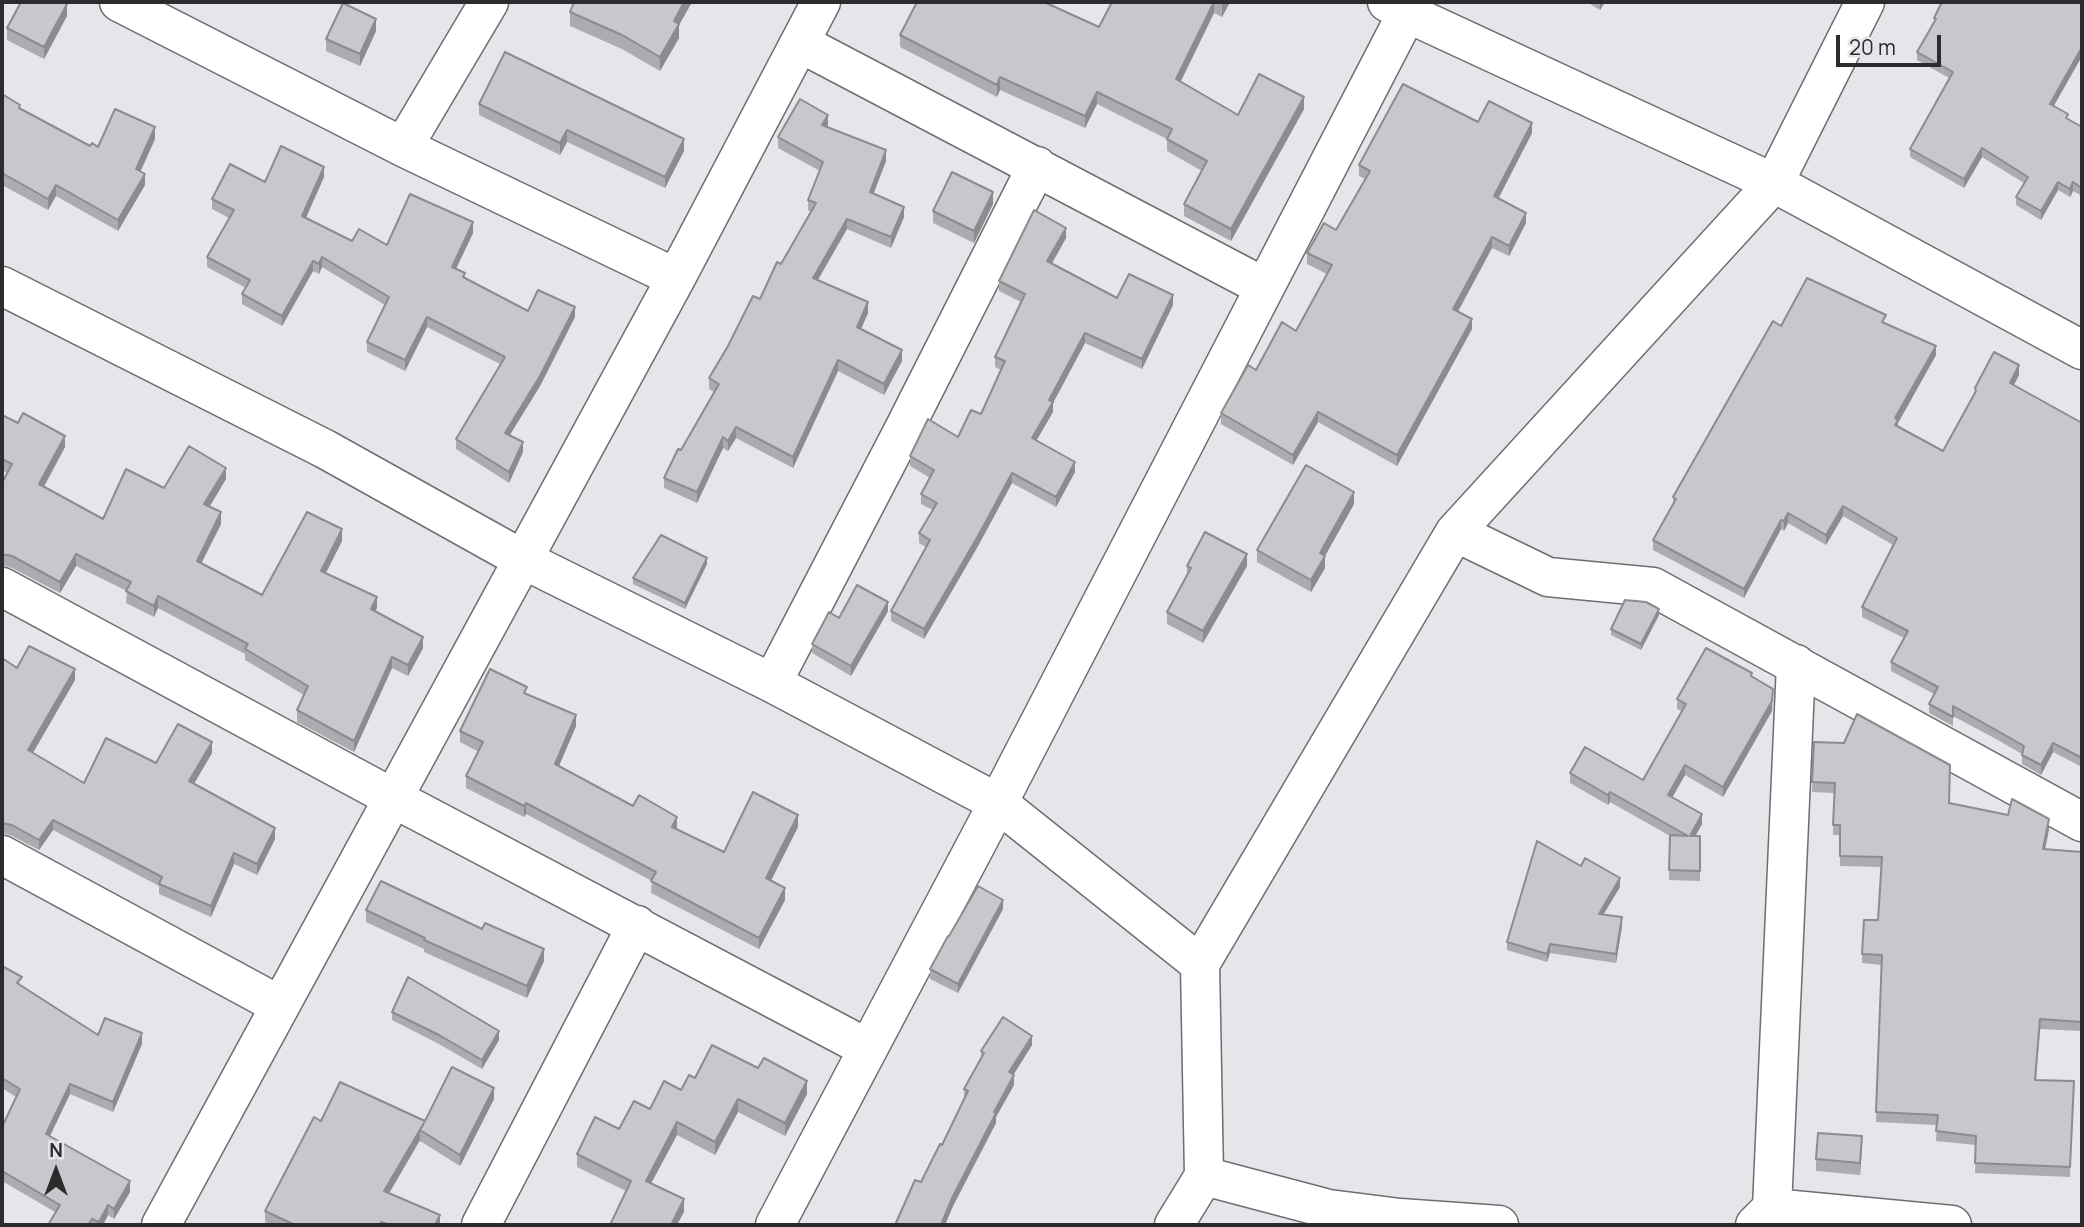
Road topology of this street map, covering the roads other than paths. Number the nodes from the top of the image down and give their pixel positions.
1 (119, 2) edge
2 (489, 2) edge
3 (821, 2) edge
4 (1866, 2) edge
5 (1397, 7) edge
6 (800, 43) junction
7 (403, 147) junction
8 (1037, 166) junction
9 (1774, 183) junction
10 (676, 278) junction
11 (2, 286) edge
12 (1264, 287) junction
13 (2082, 350) edge
14 (1455, 532) junction
15 (522, 559) junction
16 (2, 586) edge
17 (1796, 664) junction
18 (772, 683) junction
19 (393, 798) junction
20 (998, 803) junction
21 (2082, 822) edge
22 (2, 855) edge
23 (637, 925) junction
24 (1200, 964) junction
25 (279, 1005) junction
26 (867, 1048) junction
27 (1204, 1176) junction
28 (1329, 1217) edge
29 (1763, 1217) edge
30 (160, 1225) edge
31 (481, 1225) edge
32 (775, 1225) edge
33 (1174, 1225) edge
34 (1499, 1225) edge
35 (1952, 1225) edge

1 - 7 street
2 - 7 street
3 - 6 street
4 - 9 street
5 - 9 street
5 - 12 street
6 - 8 street
6 - 10 street
7 - 10 street
8 - 12 street
8 - 18 street
9 - 13 street
9 - 14 street
10 - 15 street
11 - 15 street
12 - 20 street
14 - 17 street
14 - 24 street
15 - 18 street
15 - 19 street
16 - 19 street
17 - 21 street
17 - 29 street
18 - 20 street
19 - 23 street
19 - 25 street
20 - 24 street
20 - 26 street
22 - 25 street
23 - 26 street
23 - 31 street
24 - 27 street
25 - 30 street
26 - 32 street
27 - 28 street
27 - 33 street
28 - 34 street
29 - 35 street

